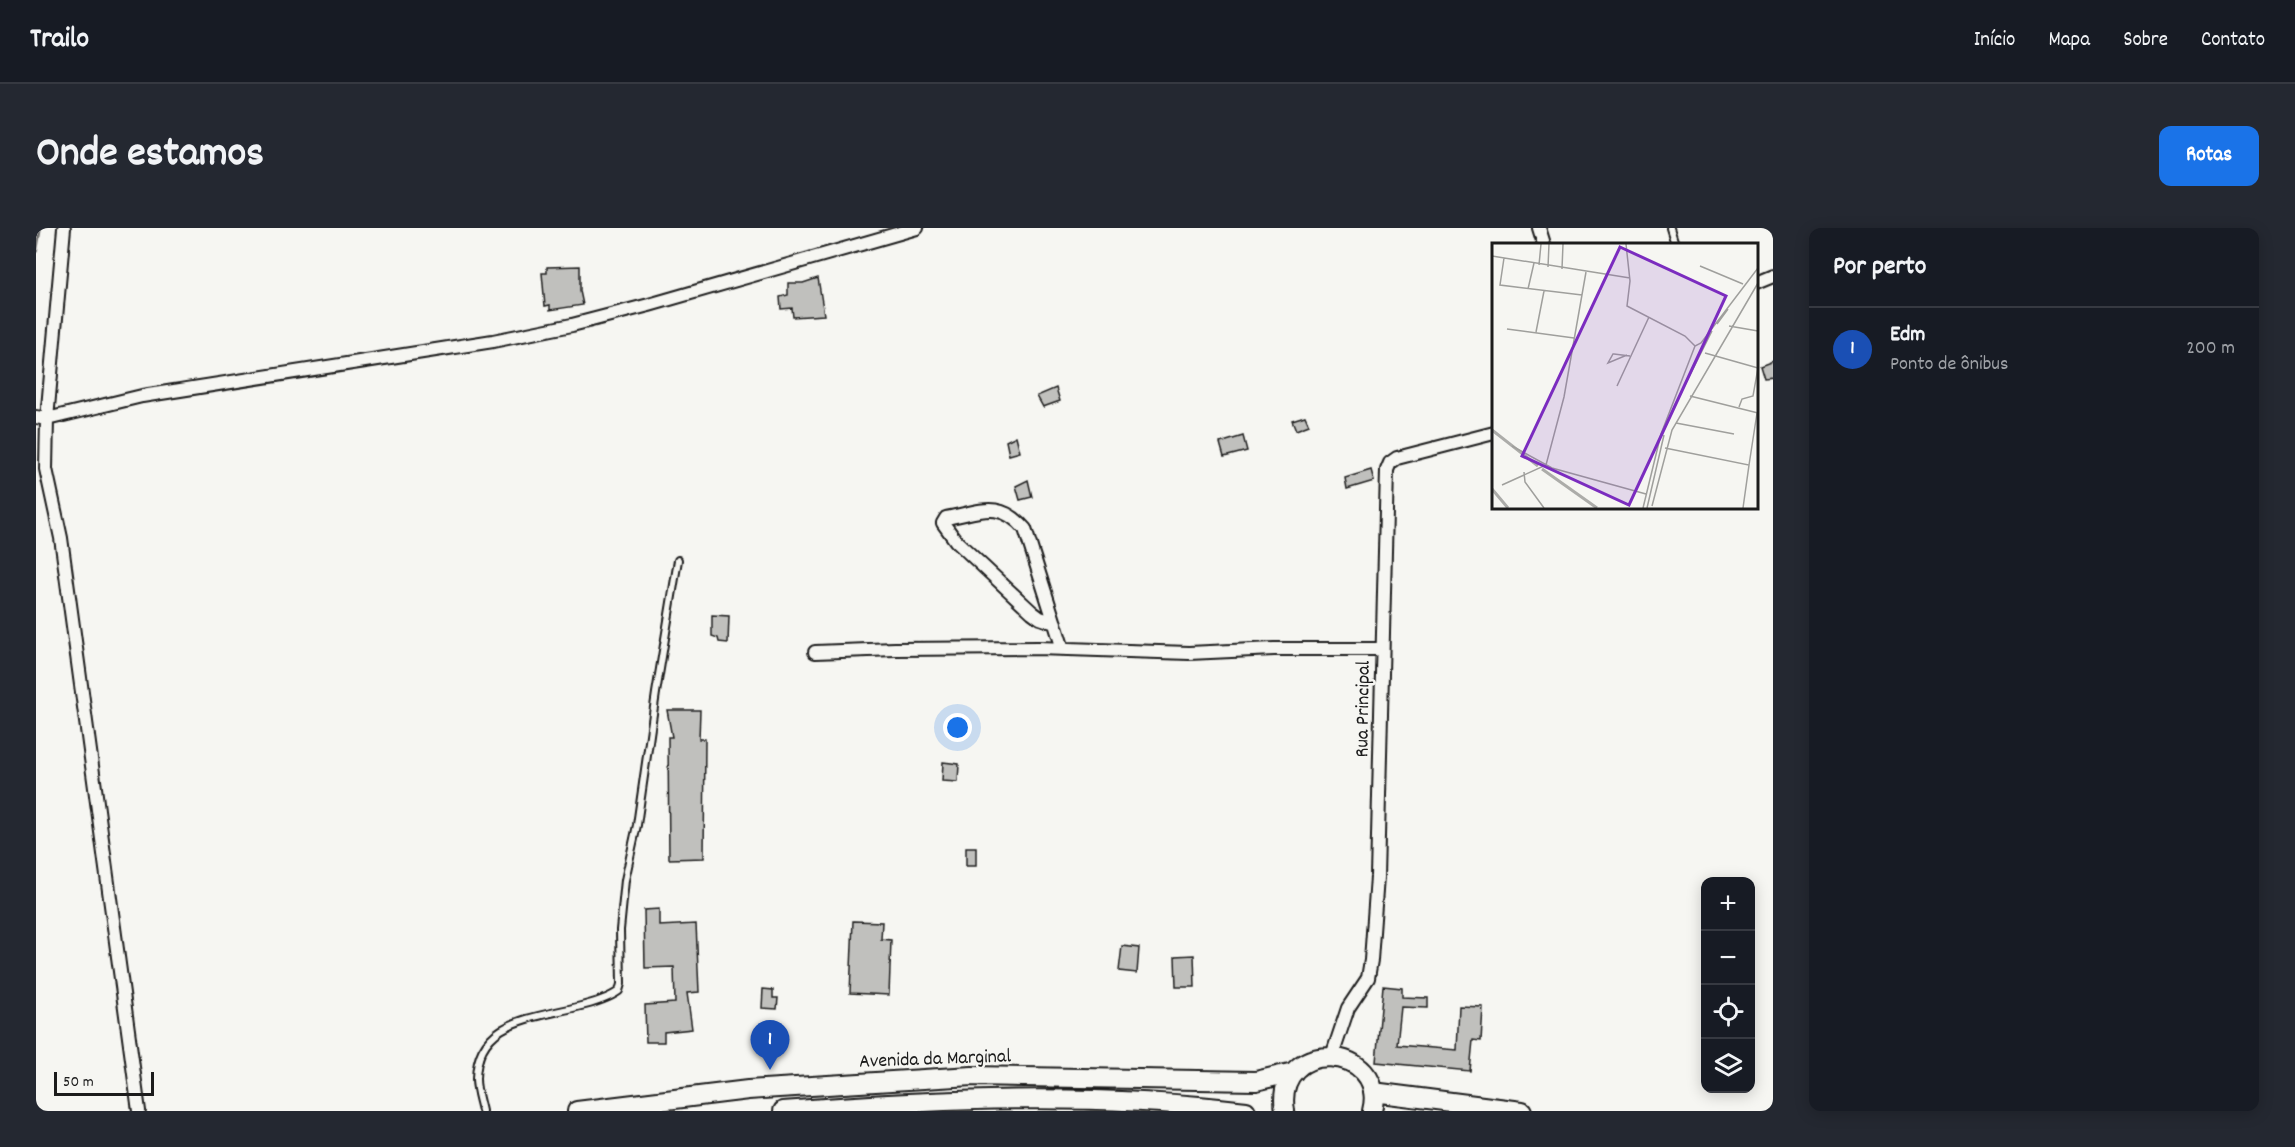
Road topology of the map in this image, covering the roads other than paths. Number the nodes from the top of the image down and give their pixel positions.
1 (64, 228) edge
2 (917, 228) edge
3 (1539, 228) edge
4 (1670, 228) edge
5 (1544, 243) edge
6 (1675, 243) edge
7 (1773, 276) edge
8 (1758, 281) edge
9 (42, 418) edge
10 (1492, 434) edge
11 (678, 560) dead end
12 (1055, 623) junction
13 (1063, 649) junction
14 (1382, 649) junction
15 (815, 652) dead end
16 (1332, 1056) junction
17 (1294, 1072) junction
18 (1373, 1092) junction
19 (139, 1111) edge
20 (482, 1111) edge
21 (577, 1111) edge
22 (783, 1111) edge
23 (1246, 1111) edge
24 (1285, 1111) edge
25 (1372, 1111) edge
26 (1522, 1111) edge

1 - 9 street
2 - 9 street
3 - 5 street
4 - 6 lane
7 - 8 street
9 - 19 street
10 - 14 street, Rua Principal
11 - 20 lane
12 - 12 street
12 - 13 street
13 - 14 street
13 - 15 street
14 - 16 street, Rua Principal
16 - 17 main road, Avenida da Marginal
16 - 18 main road
17 - 21 main road, Avenida da Marginal
17 - 24 main road
18 - 25 main road
18 - 26 main road
22 - 23 main road

